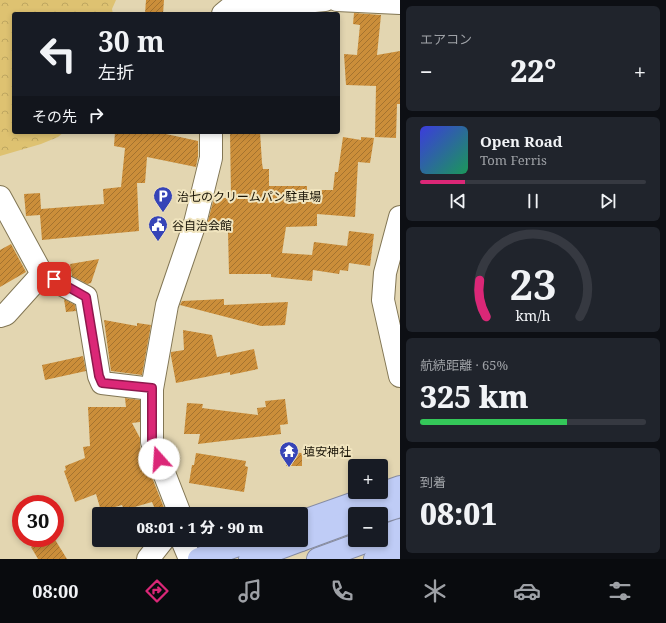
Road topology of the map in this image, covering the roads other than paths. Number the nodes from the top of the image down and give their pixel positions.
1 (326, 0) edge
2 (337, 0) edge
3 (400, 3) edge
4 (225, 12) edge
5 (212, 134) edge
6 (0, 198) edge
7 (400, 217) edge
8 (42, 274) junction
9 (0, 316) edge
10 (400, 376) edge
11 (152, 388) junction
12 (400, 487) edge
13 (400, 506) edge
14 (177, 507) edge
15 (388, 510) edge
16 (308, 520) edge
17 (348, 523) edge
18 (400, 530) edge
19 (388, 534) edge
20 (308, 537) edge
21 (157, 547) edge
22 (185, 547) edge
23 (232, 547) edge
24 (282, 547) edge
25 (351, 547) edge
26 (400, 550) edge
27 (148, 559) edge
28 (190, 559) edge
29 (199, 559) edge
30 (250, 559) edge
31 (318, 559) edge
32 (375, 559) edge

1 - 4 street
2 - 3 street
5 - 11 street
6 - 8 street
7 - 10 street
8 - 9 street
8 - 11 street
11 - 14 street
12 - 16 highway
13 - 15 highway
17 - 20 highway
18 - 19 highway
21 - 27 street
22 - 28 street
23 - 29 highway
24 - 30 highway
25 - 31 highway
26 - 32 highway

